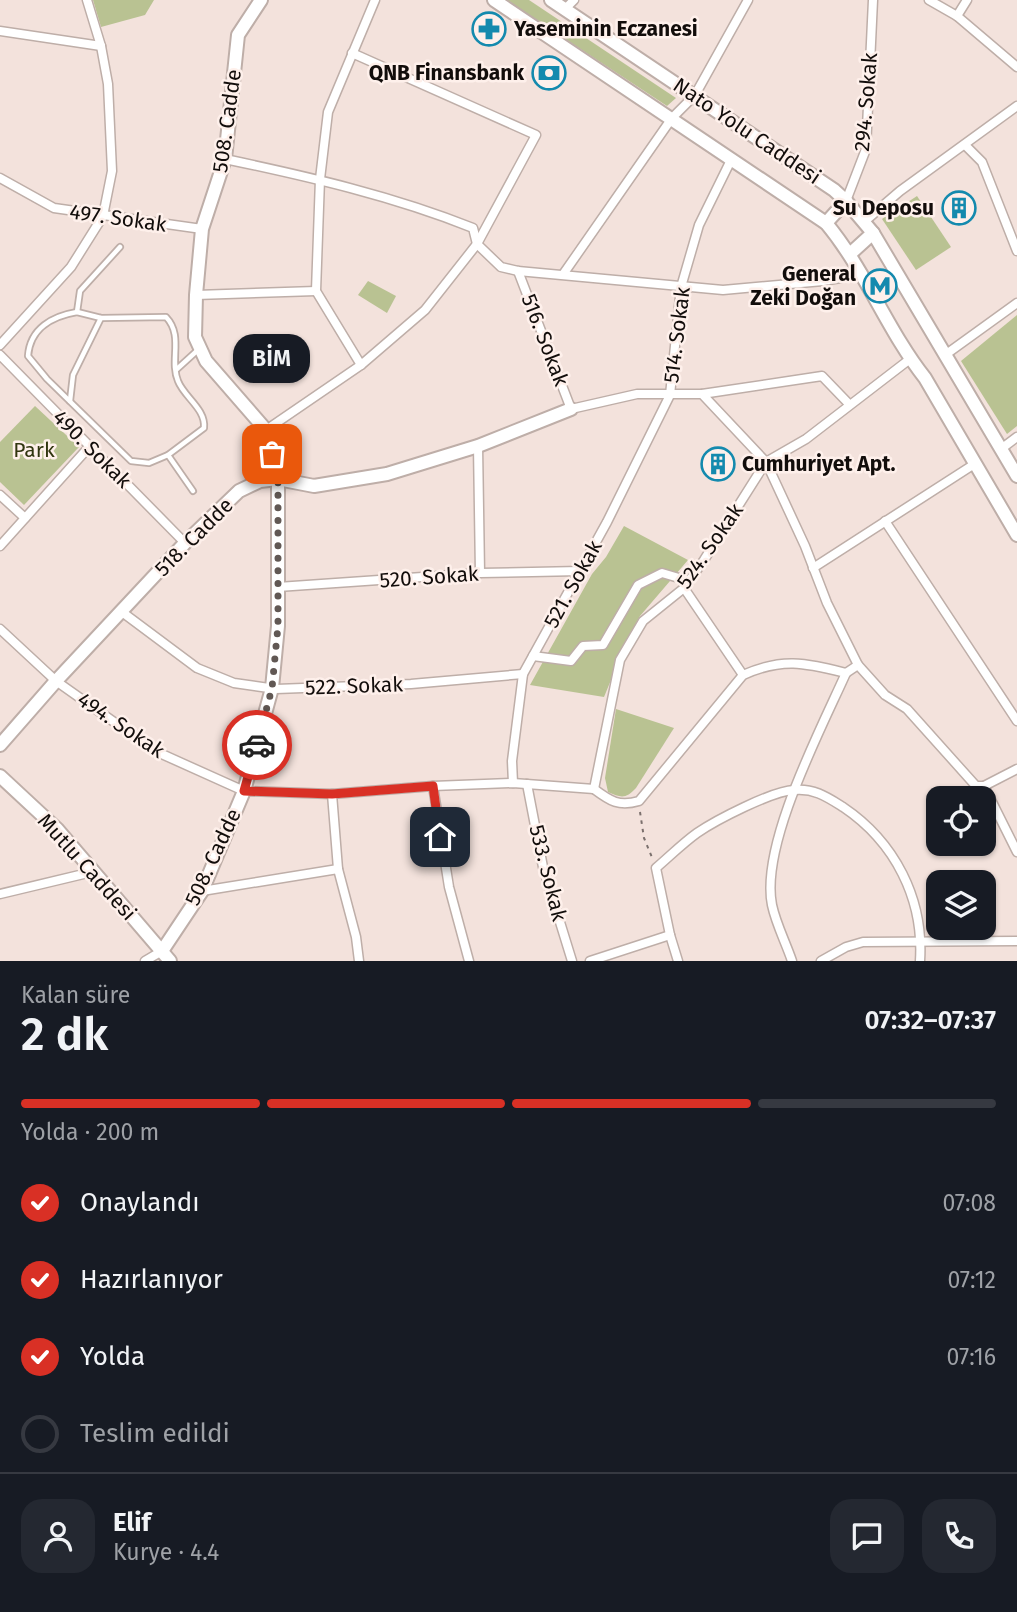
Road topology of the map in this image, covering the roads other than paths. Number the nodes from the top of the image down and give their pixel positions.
1 (87, 0) edge
2 (261, 0) edge
3 (375, 0) edge
4 (494, 0) edge
5 (551, 0) edge
6 (748, 0) edge
7 (873, 0) edge
8 (929, 0) edge
9 (967, 0) edge
10 (570, 5) edge
11 (957, 16) junction
12 (0, 31) edge
13 (101, 46) junction
14 (352, 53) junction
15 (1017, 67) edge
16 (695, 95) junction
17 (1017, 106) edge
18 (672, 118) junction
19 (965, 145) junction
20 (732, 158) junction
21 (225, 159) junction
22 (0, 178) edge
23 (320, 179) junction
24 (846, 201) junction
25 (103, 216) junction
26 (864, 222) junction
27 (826, 223) junction
28 (202, 229) junction
29 (873, 233) junction
30 (477, 244) junction
31 (120, 247) dead end
32 (1017, 251) edge
33 (850, 254) junction
34 (518, 271) junction
35 (564, 274) junction
36 (863, 274) junction
37 (681, 288) junction
38 (316, 291) junction
39 (196, 296) junction
40 (1017, 303) edge
41 (78, 312) junction
42 (102, 318) junction
43 (0, 345) edge
44 (200, 348) junction
45 (0, 355) edge
46 (945, 355) junction
47 (910, 359) junction
48 (361, 365) junction
49 (176, 370) junction
50 (702, 394) junction
51 (670, 395) junction
52 (69, 402) junction
53 (849, 404) junction
54 (571, 409) junction
55 (266, 430) junction
56 (1017, 437) edge
57 (478, 446) junction
58 (89, 447) junction
59 (1000, 449) junction
60 (169, 455) junction
61 (766, 462) junction
62 (976, 463) junction
63 (1017, 476) edge
64 (278, 479) junction
65 (193, 491) dead end
66 (0, 495) edge
67 (25, 517) junction
68 (885, 522) junction
69 (1017, 534) edge
70 (185, 543) junction
71 (0, 546) edge
72 (813, 568) junction
73 (580, 571) junction
74 (480, 573) junction
75 (686, 584) junction
76 (278, 587) junction
77 (122, 612) junction
78 (0, 629) edge
79 (533, 656) junction
80 (858, 665) junction
81 (846, 673) junction
82 (523, 674) junction
83 (743, 675) junction
84 (56, 681) junction
85 (272, 688) junction
86 (1017, 721) edge
87 (0, 745) edge
88 (1017, 769) edge
89 (0, 776) edge
90 (513, 783) junction
91 (527, 784) junction
92 (433, 786) junction
93 (976, 786) edge
94 (984, 786) edge
95 (594, 789) junction
96 (793, 790) junction
97 (244, 791) junction
98 (332, 794) junction
99 (996, 810) edge
100 (1017, 852) edge
101 (338, 869) junction
102 (92, 872) junction
103 (202, 891) junction
104 (0, 894) edge
105 (670, 935) junction
106 (922, 940) junction
107 (1017, 941) edge
108 (166, 956) edge
109 (145, 961) edge
110 (359, 961) edge
111 (469, 961) edge
112 (572, 961) edge
113 (590, 961) edge
114 (678, 961) edge
115 (792, 961) edge
116 (821, 961) edge
117 (920, 961) edge

1 - 13 street
2 - 21 street, 508. Cadde
3 - 14 street
4 - 18 street, Nato Yolu Caddesi
5 - 10 street, Nato Yolu Caddesi
6 - 16 street
7 - 24 street, 294. Sokak
8 - 11 street
9 - 11 street
10 - 16 street, Nato Yolu Caddesi
11 - 15 street
12 - 13 street
13 - 25 street
14 - 23 street
14 - 30 street
16 - 18 street
16 - 24 street, Nato Yolu Caddesi
17 - 19 street
18 - 20 street, Nato Yolu Caddesi
18 - 35 street
19 - 26 street
19 - 32 street
20 - 27 street, Nato Yolu Caddesi
20 - 37 street, 514. Sokak
21 - 23 street
21 - 28 street, 508. Cadde
22 - 25 street, 497. Sokak
23 - 30 street
23 - 38 street
24 - 26 street, Nato Yolu Caddesi
24 - 27 street
25 - 28 street, 497. Sokak
25 - 43 street
26 - 29 street, Nato Yolu Caddesi
27 - 33 street, Nato Yolu Caddesi
28 - 39 street, 508. Cadde
29 - 33 street
29 - 46 street, Nato Yolu Caddesi
30 - 34 street
30 - 48 street
31 - 41 lane
33 - 36 street, Nato Yolu Caddesi
34 - 35 street
34 - 54 street, 516. Sokak
35 - 37 street
36 - 37 street
36 - 47 street, Nato Yolu Caddesi
37 - 51 street, 514. Sokak
38 - 39 street
38 - 48 street
39 - 44 street, 508. Cadde
40 - 46 street
41 - 42 lane
41 - 52 lane
42 - 49 lane
42 - 52 lane
44 - 49 lane
44 - 55 street, 508. Cadde
45 - 58 street, 490. Sokak
46 - 59 street, Nato Yolu Caddesi
47 - 53 street, 524. Sokak
47 - 62 street, Nato Yolu Caddesi
48 - 55 street
49 - 60 lane
50 - 51 street
50 - 53 street
50 - 61 street
51 - 54 street
51 - 73 street, 521. Sokak
52 - 60 lane
53 - 61 street, 524. Sokak
54 - 57 street, 518. Cadde
55 - 64 street, 508. Cadde
56 - 59 street
57 - 64 street, 518. Cadde
57 - 74 street
58 - 67 street
58 - 70 street, 490. Sokak
59 - 63 street, Nato Yolu Caddesi
60 - 65 lane
61 - 72 street
61 - 75 street, 524. Sokak
62 - 68 street
62 - 69 street, Nato Yolu Caddesi
64 - 70 street, 518. Cadde
64 - 76 street, 508. Cadde
66 - 67 street
67 - 71 street
68 - 72 street
68 - 86 street
70 - 77 street, 518. Cadde
72 - 80 street
73 - 74 street, 520. Sokak
73 - 79 street, 521. Sokak
74 - 76 street, 520. Sokak
75 - 79 street
75 - 83 street
75 - 95 street, 524. Sokak
76 - 85 street, 508. Cadde
77 - 84 street, 518. Cadde
77 - 85 street, 522. Sokak
78 - 84 street, 494. Sokak
79 - 82 street, 521. Sokak
80 - 81 street
80 - 93 street
81 - 83 street
81 - 96 street
82 - 85 street, 522. Sokak
82 - 90 street, 521. Sokak
83 - 95 street
84 - 87 street, 518. Cadde
84 - 97 street, 494. Sokak
85 - 97 street, 508. Cadde
88 - 94 street
89 - 102 street, Mutlu Caddesi
90 - 91 street, 494. Sokak
90 - 92 street, 494. Sokak
91 - 95 street, 494. Sokak
91 - 112 street, 533. Sokak
92 - 98 street, 494. Sokak
92 - 111 street
96 - 105 street
96 - 106 street
96 - 115 street
97 - 98 street, 494. Sokak
97 - 103 street, 508. Cadde
98 - 101 street
99 - 100 street
101 - 103 street
101 - 110 street
102 - 104 street
102 - 108 street, Mutlu Caddesi
103 - 108 street, 508. Cadde
105 - 113 street
105 - 114 street
106 - 107 street
106 - 116 street
106 - 117 street
108 - 109 street

